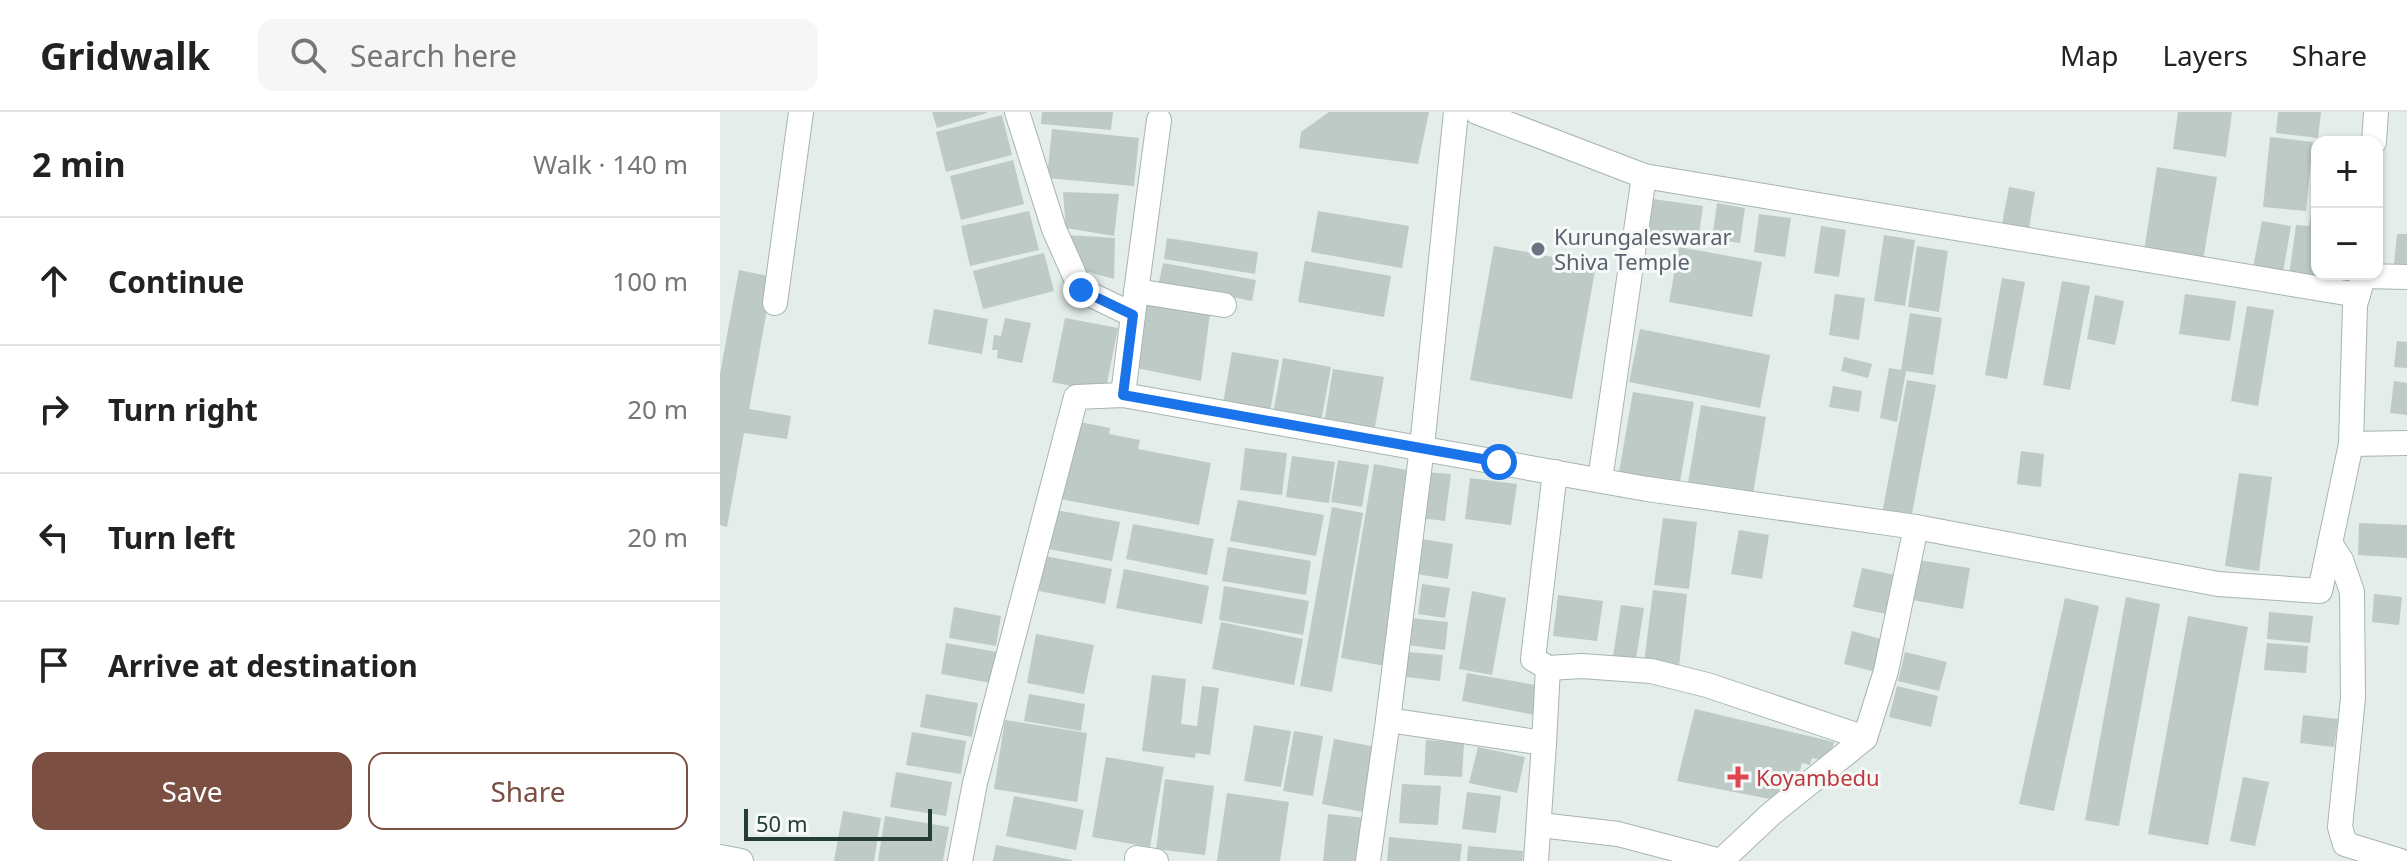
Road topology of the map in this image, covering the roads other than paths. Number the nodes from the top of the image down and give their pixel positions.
1 (801, 112) edge
2 (1017, 112) edge
3 (1456, 112) edge
4 (1477, 112) edge
5 (2376, 112) edge
6 (1159, 120) dead end
7 (2374, 136) edge
8 (1644, 176) junction
9 (2407, 277) edge
10 (2362, 282) edge
11 (775, 303) dead end
12 (1135, 303) junction
13 (1224, 305) dead end
14 (1123, 395) junction
15 (2407, 443) edge
16 (2351, 444) junction
17 (1422, 447) junction
18 (1555, 472) junction
19 (1600, 480) junction
20 (1916, 527) junction
21 (2330, 543) junction
22 (1548, 668) junction
23 (1388, 720) junction
24 (1865, 738) junction
25 (1544, 743) junction
26 (1540, 825) junction
27 (720, 857) edge
28 (741, 861) edge
29 (960, 861) edge
30 (1368, 861) edge
31 (1536, 861) edge
32 (2400, 861) edge

1 - 11 street
2 - 12 street
3 - 17 street
4 - 8 street
5 - 7 street
6 - 12 street
8 - 10 street
8 - 19 street
9 - 10 street
10 - 16 street
12 - 13 street
12 - 14 street
14 - 17 street
14 - 29 street
15 - 16 street
16 - 21 street
17 - 18 street
17 - 23 street
18 - 19 street
18 - 22 street
19 - 20 street
20 - 21 street
20 - 24 street
21 - 32 street
22 - 24 street
22 - 25 street
23 - 25 street
23 - 30 street
24 - 26 street
25 - 26 street
26 - 31 street
27 - 28 street

